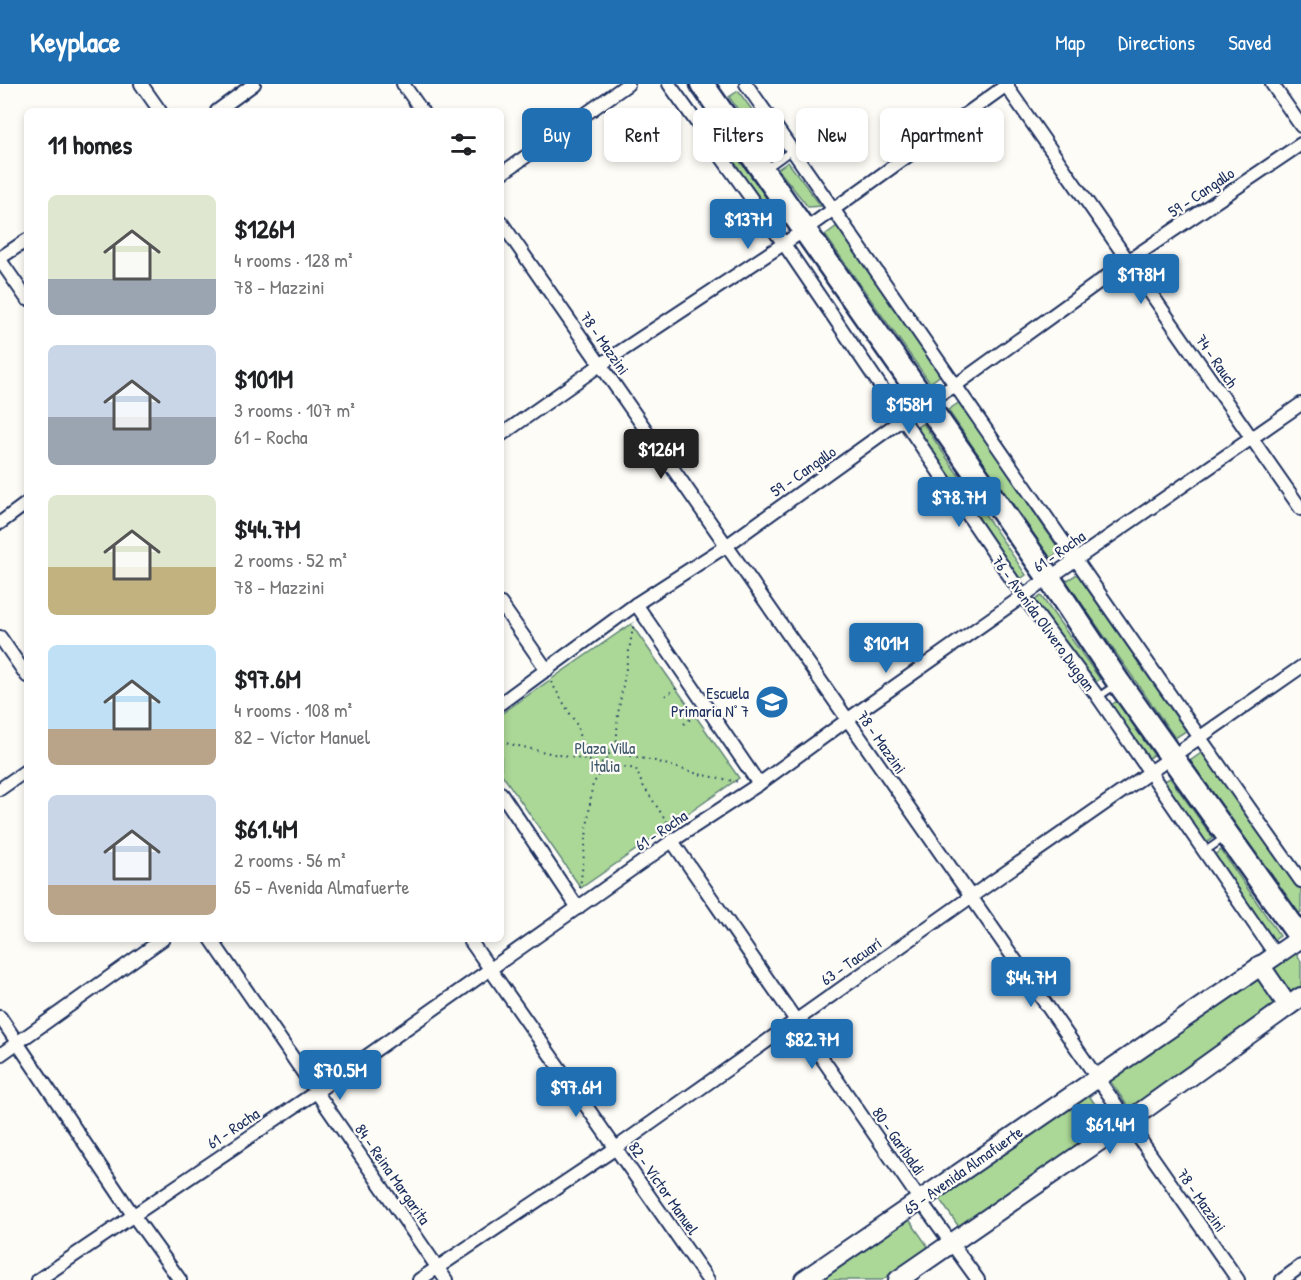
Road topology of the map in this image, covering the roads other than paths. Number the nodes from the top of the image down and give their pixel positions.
1 (141, 84) edge
2 (254, 84) edge
3 (403, 84) edge
4 (628, 84) edge
5 (669, 84) edge
6 (702, 84) edge
7 (746, 84) edge
8 (1007, 84) edge
9 (1272, 84) edge
10 (158, 108) edge
11 (221, 108) edge
12 (420, 108) edge
13 (1301, 126) edge
14 (1301, 144) edge
15 (792, 150) junction
16 (764, 170) junction
17 (504, 172) edge
18 (833, 209) junction
19 (504, 226) edge
20 (806, 229) junction
21 (24, 242) edge
22 (784, 244) junction
23 (0, 259) edge
24 (1128, 261) junction
25 (24, 295) edge
26 (600, 366) junction
27 (956, 385) junction
28 (925, 404) junction
29 (1301, 404) edge
30 (905, 420) junction
31 (504, 433) edge
32 (1251, 439) junction
33 (24, 505) edge
34 (1301, 509) edge
35 (0, 523) edge
36 (726, 546) junction
37 (1075, 560) junction
38 (1049, 578) junction
39 (1023, 596) junction
40 (636, 604) junction
41 (504, 608) edge
42 (0, 637) edge
43 (1301, 668) edge
44 (546, 671) junction
45 (24, 672) edge
46 (1119, 683) junction
47 (1098, 697) junction
48 (504, 700) edge
49 (847, 720) junction
50 (1200, 738) junction
51 (1172, 758) junction
52 (24, 772) edge
53 (1150, 772) junction
54 (759, 784) junction
55 (0, 789) edge
56 (504, 797) edge
57 (1227, 836) junction
58 (675, 839) junction
59 (1204, 852) junction
60 (1301, 881) edge
61 (972, 896) junction
62 (578, 908) junction
63 (1301, 938) edge
64 (159, 942) edge
65 (213, 942) edge
66 (471, 942) edge
67 (1275, 954) junction
68 (1260, 965) junction
69 (490, 970) junction
70 (1295, 1002) edge
71 (0, 1017) edge
72 (795, 1020) junction
73 (17, 1042) junction
74 (0, 1055) edge
75 (1097, 1077) junction
76 (316, 1092) junction
77 (1126, 1122) junction
78 (616, 1148) junction
79 (920, 1200) junction
80 (133, 1215) junction
81 (952, 1243) junction
82 (1301, 1266) edge
83 (437, 1267) junction
84 (38, 1280) edge
85 (180, 1280) edge
86 (419, 1280) edge
87 (446, 1280) edge
88 (708, 1280) edge
89 (804, 1280) edge
90 (898, 1280) edge
91 (978, 1280) edge
92 (1238, 1280) edge
93 (1282, 1280) edge

1 - 10 street
2 - 11 street
3 - 12 street
4 - 17 street
5 - 22 street, 76 - Avenida Olivero Duggan
6 - 16 highway, 76 - Avenida Olivero Duggan
7 - 15 street
8 - 18 street
8 - 24 street, 74 - Rauch
9 - 13 street
14 - 24 street, 59 - Cangallo
15 - 16 lane
15 - 18 street
16 - 20 highway, 76 - Avenida Olivero Duggan
18 - 20 street
18 - 27 street
19 - 26 street, 78 - Mazzini
20 - 22 street
20 - 28 highway, 76 - Avenida Olivero Duggan
21 - 23 street
22 - 26 street
22 - 30 street, 76 - Avenida Olivero Duggan
23 - 25 street
24 - 27 street, 59 - Cangallo
24 - 32 street, 74 - Rauch
26 - 31 street
26 - 36 street, 78 - Mazzini
27 - 28 street, 59 - Cangallo
27 - 37 street
28 - 30 street, 59 - Cangallo
28 - 38 highway, 76 - Avenida Olivero Duggan
29 - 32 street, 61 - Rocha
30 - 36 street, 59 - Cangallo
30 - 39 street, 76 - Avenida Olivero Duggan
32 - 34 street, 74 - Rauch
32 - 37 street, 61 - Rocha
33 - 35 street
36 - 40 street, 59 - Cangallo
36 - 49 street, 78 - Mazzini
37 - 38 street, 61 - Rocha
37 - 50 street
38 - 39 street, 61 - Rocha
38 - 46 highway, 76 - Avenida Olivero Duggan
39 - 47 street, 76 - Avenida Olivero Duggan
39 - 49 street, 61 - Rocha
40 - 44 street, 59 - Cangallo
40 - 54 street
41 - 44 street
42 - 45 street
43 - 50 street, 63 - Tacuarí
44 - 48 street, 59 - Cangallo
46 - 47 lane
46 - 51 highway, 76 - Avenida Olivero Duggan
47 - 53 street, 76 - Avenida Olivero Duggan
49 - 54 street, 61 - Rocha
49 - 61 street, 78 - Mazzini
50 - 51 street, 63 - Tacuarí
50 - 60 street
51 - 53 street, 63 - Tacuarí
51 - 57 highway, 76 - Avenida Olivero Duggan
52 - 55 street
53 - 59 street, 76 - Avenida Olivero Duggan
53 - 61 street, 63 - Tacuarí
54 - 58 street, 61 - Rocha
56 - 62 street
57 - 59 lane
57 - 63 highway, 76 - Avenida Olivero Duggan
58 - 62 street, 61 - Rocha
58 - 72 street, 80 - Garibaldi
59 - 67 street, 76 - Avenida Olivero Duggan
61 - 72 street, 63 - Tacuarí
61 - 75 street, 78 - Mazzini
62 - 69 street, 61 - Rocha
63 - 67 main road, 65 - Avenida Almafuerte
64 - 73 street
65 - 76 street, 84 - Reina Margarita
66 - 69 street, 82 - Víctor Manuel
67 - 68 main road, 65 - Avenida Almafuerte
68 - 70 main road
68 - 75 main road, 65 - Avenida Almafuerte
69 - 76 street, 61 - Rocha
69 - 78 street, 82 - Víctor Manuel
70 - 77 main road
71 - 73 street
72 - 78 street, 63 - Tacuarí
72 - 79 street, 80 - Garibaldi
73 - 74 street
73 - 80 street
75 - 77 street, 78 - Mazzini
75 - 79 main road, 65 - Avenida Almafuerte
76 - 80 street, 61 - Rocha
76 - 83 street, 84 - Reina Margarita
77 - 81 main road
77 - 92 street, 78 - Mazzini
78 - 83 street, 63 - Tacuarí
78 - 88 street, 82 - Víctor Manuel
79 - 81 street, 80 - Garibaldi
79 - 89 main road, 65 - Avenida Almafuerte
80 - 84 street, 61 - Rocha
80 - 85 street
81 - 90 main road
81 - 91 street, 80 - Garibaldi
82 - 93 street
83 - 86 street, 63 - Tacuarí
83 - 87 street, 84 - Reina Margarita

